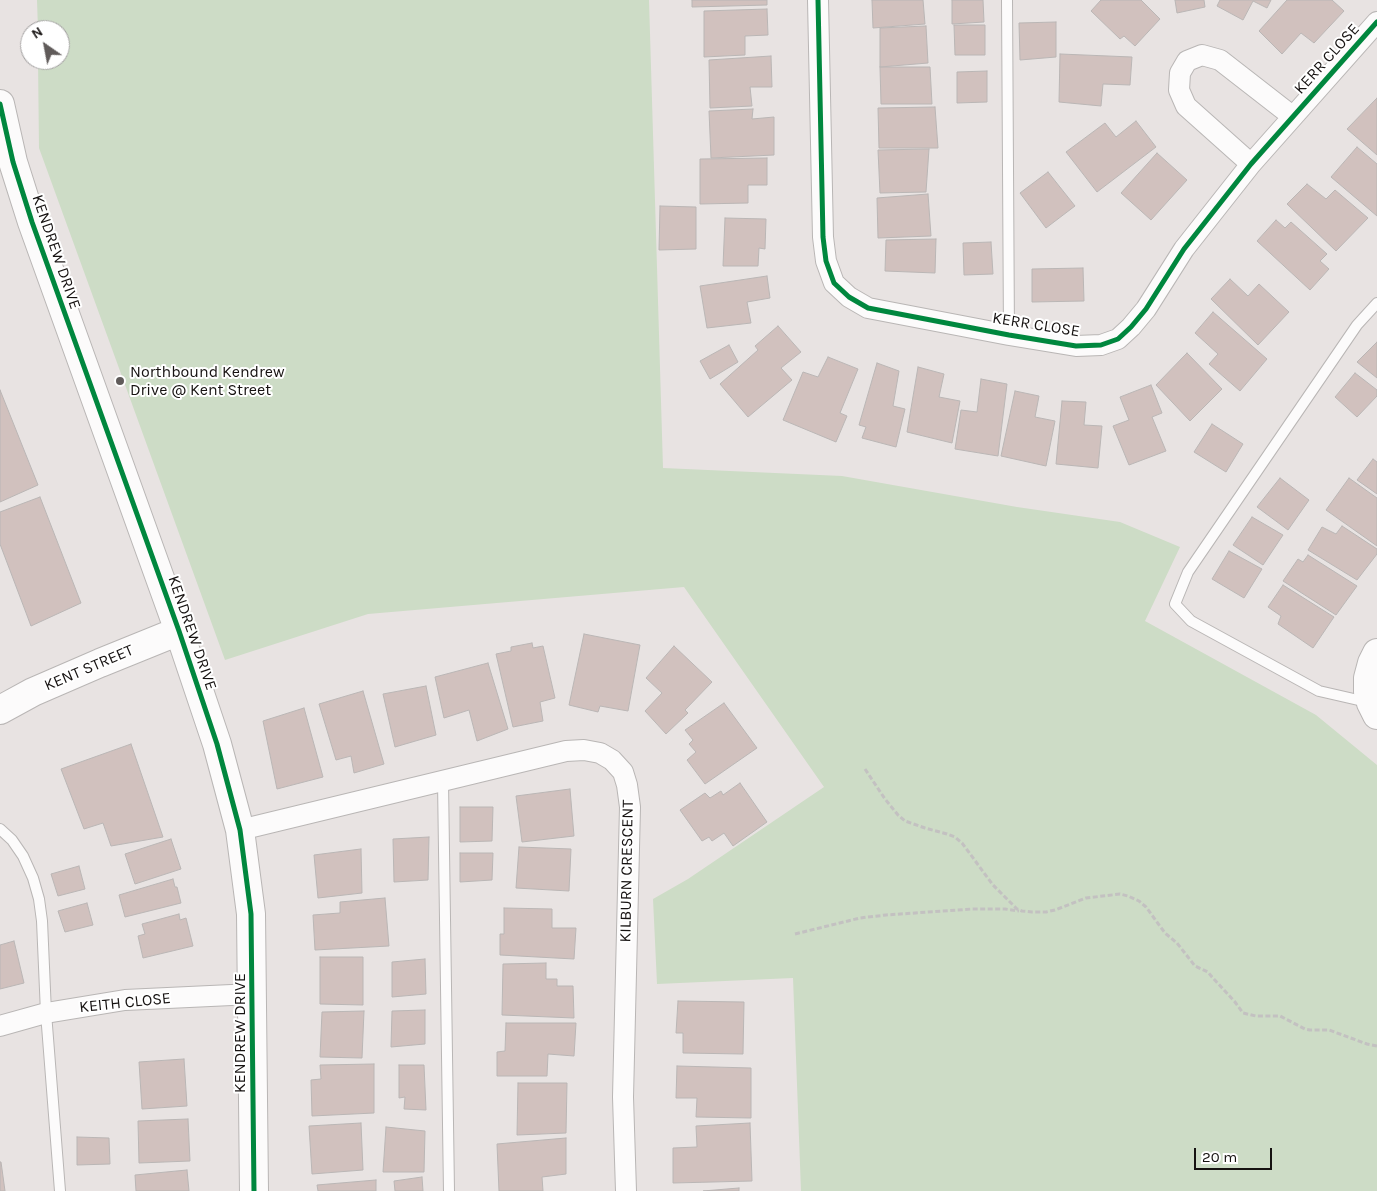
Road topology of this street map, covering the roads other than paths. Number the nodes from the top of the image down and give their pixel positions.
1 (818, 0) edge
2 (1007, 0) edge
3 (1377, 22) edge
4 (0, 104) edge
5 (1292, 116) junction
6 (1250, 164) junction
7 (1377, 303) edge
8 (1008, 335) junction
9 (179, 631) junction
10 (1377, 653) edge
11 (1374, 709) edge
12 (0, 710) edge
13 (444, 782) junction
14 (0, 829) edge
15 (240, 830) junction
16 (253, 994) junction
17 (46, 1013) junction
18 (0, 1026) edge
19 (60, 1191) edge
20 (254, 1191) edge
21 (449, 1191) edge
22 (626, 1191) edge

1 - 8 street, KERR CLOSE
2 - 8 lane
3 - 5 street, KERR CLOSE
4 - 9 street, KENDREW DRIVE
5 - 6 street, KERR CLOSE
5 - 6 street, KERR CLOSE
6 - 8 street, KERR CLOSE
7 - 11 lane
9 - 12 street, KENT STREET
9 - 15 street, KENDREW DRIVE
10 - 11 street
13 - 15 street, KILBURN CRESCENT
13 - 21 lane
13 - 22 street, KILBURN CRESCENT
14 - 17 lane
15 - 16 street, KENDREW DRIVE
16 - 17 street, KEITH CLOSE
16 - 20 street, KENDREW DRIVE
17 - 18 street, KEITH CLOSE
17 - 19 lane

